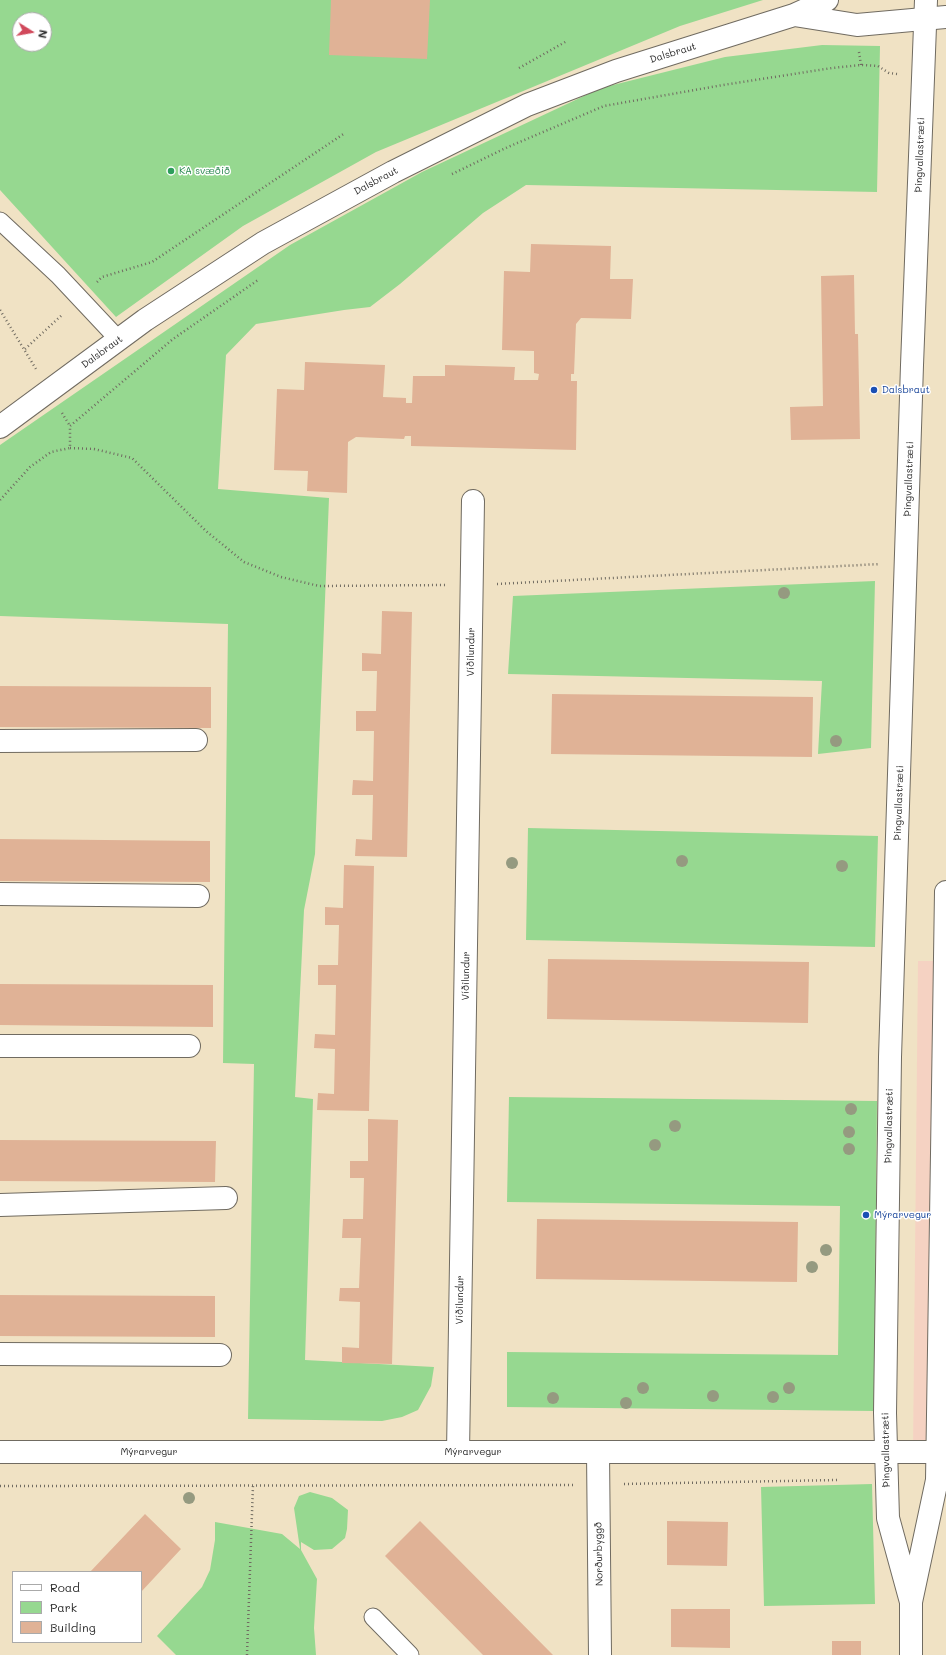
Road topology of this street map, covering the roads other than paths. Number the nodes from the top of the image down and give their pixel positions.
1 (827, 0) edge
2 (932, 12) edge
3 (794, 15) junction
4 (0, 221) edge
5 (119, 340) junction
6 (0, 427) edge
7 (473, 500) dead end
8 (196, 740) dead end
9 (0, 741) edge
10 (946, 892) edge
11 (0, 894) edge
12 (198, 896) dead end
13 (0, 1046) edge
14 (189, 1046) dead end
15 (226, 1198) dead end
16 (0, 1205) edge
17 (0, 1354) edge
18 (220, 1354) dead end
19 (0, 1452) edge
20 (458, 1452) junction
21 (598, 1452) junction
22 (887, 1452) junction
23 (941, 1452) edge
24 (911, 1602) junction
25 (373, 1617) dead end
26 (410, 1655) edge
27 (600, 1655) edge
28 (911, 1655) edge

1 - 3 street, Dalsbraut
2 - 3 street, Dalsbraut
2 - 22 street, Þingvallastræti
3 - 5 street, Dalsbraut
4 - 5 lane
5 - 6 street, Dalsbraut
7 - 20 street, Víðilundur
8 - 9 street
10 - 23 street, Þingvallastræti
11 - 12 street
13 - 14 street
15 - 16 street
17 - 18 street
19 - 20 street, Mýrarvegur
20 - 21 street, Mýrarvegur
21 - 22 street, Mýrarvegur
21 - 27 street, Norðurbyggð
22 - 23 street, Mýrarvegur
22 - 24 street, Þingvallastræti
23 - 24 street, Þingvallastræti
24 - 28 street, Þingvallastræti
25 - 26 lane

